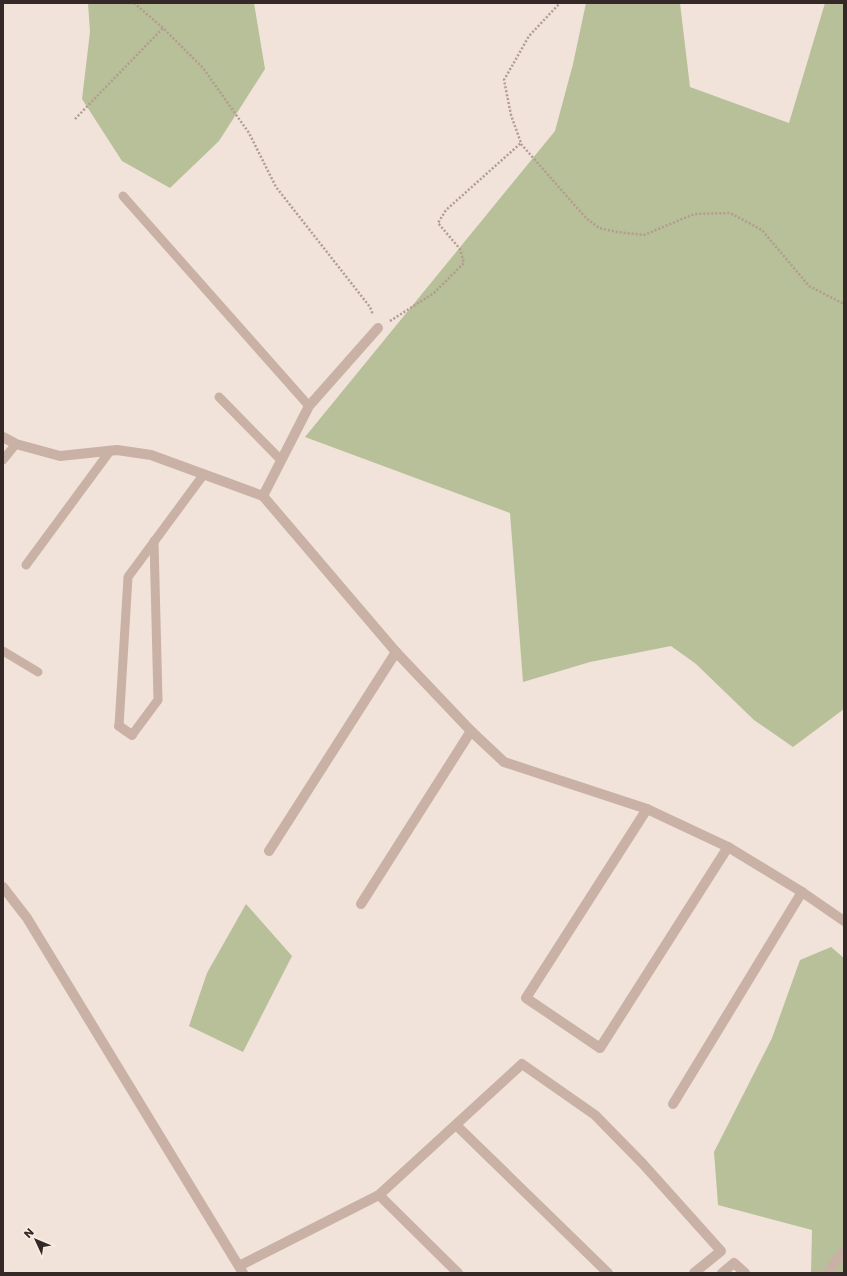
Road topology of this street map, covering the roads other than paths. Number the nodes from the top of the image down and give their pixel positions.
1 (123, 196) dead end
2 (378, 328) road end
3 (219, 397) dead end
4 (309, 406) junction
5 (3, 437) edge
6 (16, 444) junction
7 (110, 451) junction
8 (3, 460) edge
9 (281, 460) junction
10 (204, 474) junction
11 (263, 496) junction
12 (154, 541) junction
13 (26, 565) dead end
14 (3, 651) edge
15 (396, 652) junction
16 (38, 672) dead end
17 (119, 726) joint
18 (471, 731) junction
19 (132, 735) joint
20 (647, 809) junction
21 (728, 847) junction
22 (269, 851) dead end
23 (3, 887) edge
24 (802, 892) junction
25 (361, 904) dead end
26 (844, 921) edge
27 (673, 1104) dead end
28 (456, 1125) junction
29 (379, 1195) junction
30 (844, 1251) edge
31 (241, 1270) edge
32 (458, 1273) edge
33 (608, 1273) edge
34 (694, 1273) edge
35 (722, 1273) edge
36 (745, 1273) edge
37 (827, 1273) edge

1 - 4 lane
2 - 4 street
3 - 9 lane
4 - 9 street
5 - 6 street
6 - 7 street
6 - 8 lane
7 - 10 street
7 - 13 lane
9 - 11 street
10 - 11 street
10 - 12 lane
11 - 15 street
12 - 17 lane
12 - 19 lane
14 - 16 lane
15 - 18 street
15 - 22 street
17 - 19 street
18 - 20 street
18 - 25 street
20 - 21 street
20 - 21 street
21 - 24 street
23 - 31 street
24 - 26 street
24 - 27 street
28 - 29 street
28 - 33 street
28 - 34 street
29 - 31 street
29 - 32 street
30 - 37 street
35 - 36 street

